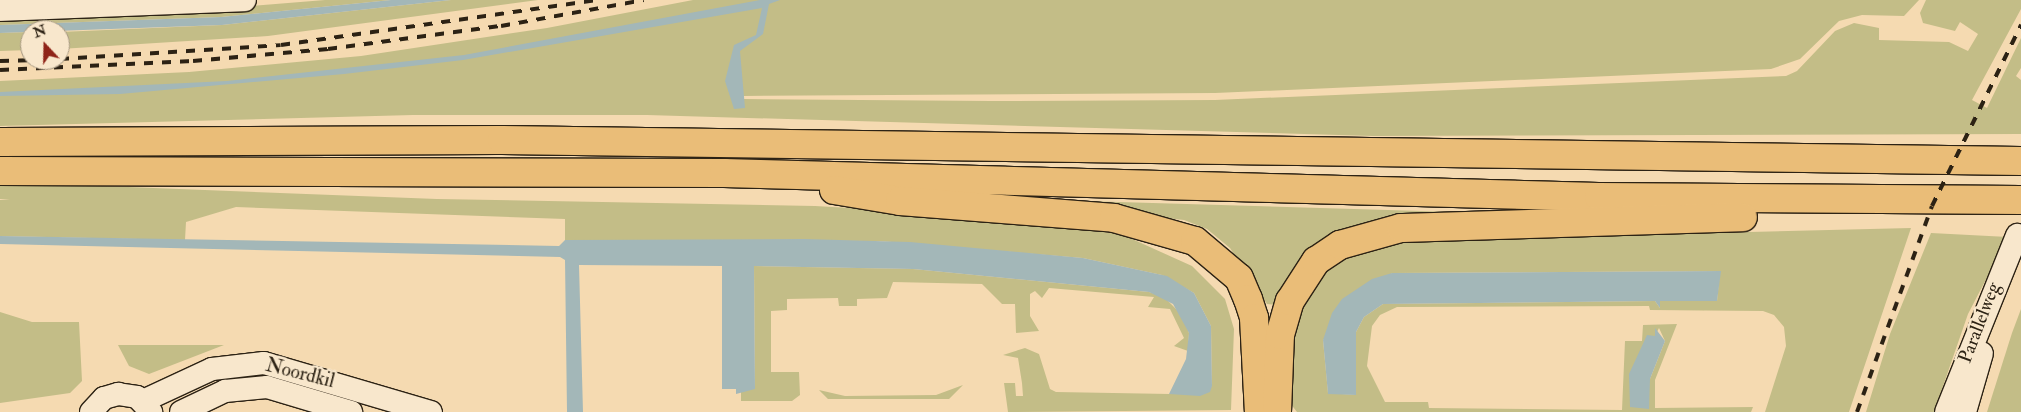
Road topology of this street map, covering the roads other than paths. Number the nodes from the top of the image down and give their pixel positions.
1 (245, 0) edge
2 (0, 10) edge
3 (0, 142) edge
4 (2021, 150) edge
5 (1941, 161) junction
6 (2021, 161) edge
7 (0, 170) edge
8 (724, 173) junction
9 (1820, 200) junction
10 (2021, 200) edge
11 (2019, 245) edge
12 (1256, 366) junction
13 (147, 407) edge
14 (1275, 409) edge
15 (91, 412) edge
16 (181, 412) edge
17 (351, 412) edge
18 (432, 412) edge
19 (1241, 412) edge
20 (1946, 412) edge
21 (1965, 412) edge

1 - 2 street
3 - 5 highway
4 - 5 highway
5 - 6 highway
7 - 8 highway
8 - 9 highway
8 - 12 highway
9 - 10 highway
9 - 14 highway
11 - 20 street, Parallelweg
11 - 21 street, Parallelweg
12 - 14 highway
12 - 19 highway
13 - 15 street
13 - 18 street, Noordkil
16 - 17 street, Noordkil

